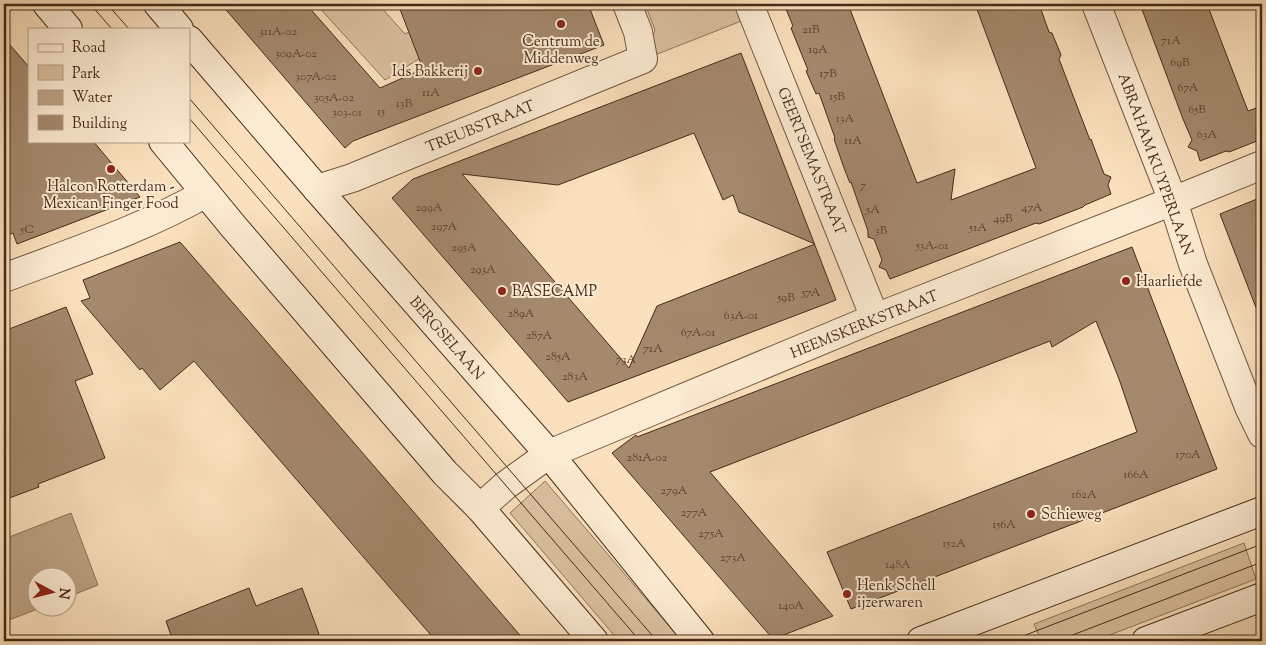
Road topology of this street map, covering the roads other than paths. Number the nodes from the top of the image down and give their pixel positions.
1 (47, 4) edge
2 (158, 4) edge
3 (627, 4) edge
4 (749, 4) edge
5 (1096, 4) edge
6 (67, 28) edge
7 (178, 28) edge
8 (190, 41) edge
9 (164, 142) edge
10 (1262, 164) edge
11 (317, 189) junction
12 (206, 193) junction
13 (1174, 201) junction
14 (4, 278) edge
15 (875, 318) junction
16 (1262, 434) edge
17 (549, 454) junction
18 (480, 508) junction
19 (1262, 511) edge
20 (1262, 597) edge
21 (594, 641) edge
22 (700, 641) edge
23 (921, 641) edge
24 (1146, 641) edge

1 - 6 street
2 - 7 street
3 - 11 street, TREUBSTRAAT
4 - 15 street, GEERTSEMASTRAAT
5 - 13 street, ABRAHAM KUYPERLAAN
8 - 11 street, BERGSELAAN
9 - 12 street
10 - 13 street, HEEMSKERKSTRAAT
11 - 17 street, BERGSELAAN
12 - 14 street
12 - 18 street
13 - 15 street, HEEMSKERKSTRAAT
13 - 16 street, ABRAHAM KUYPERLAAN
15 - 17 street, HEEMSKERKSTRAAT
17 - 18 street, HEEMSKERKSTRAAT
17 - 22 street, BERGSELAAN
18 - 21 street
19 - 23 street
20 - 24 street

